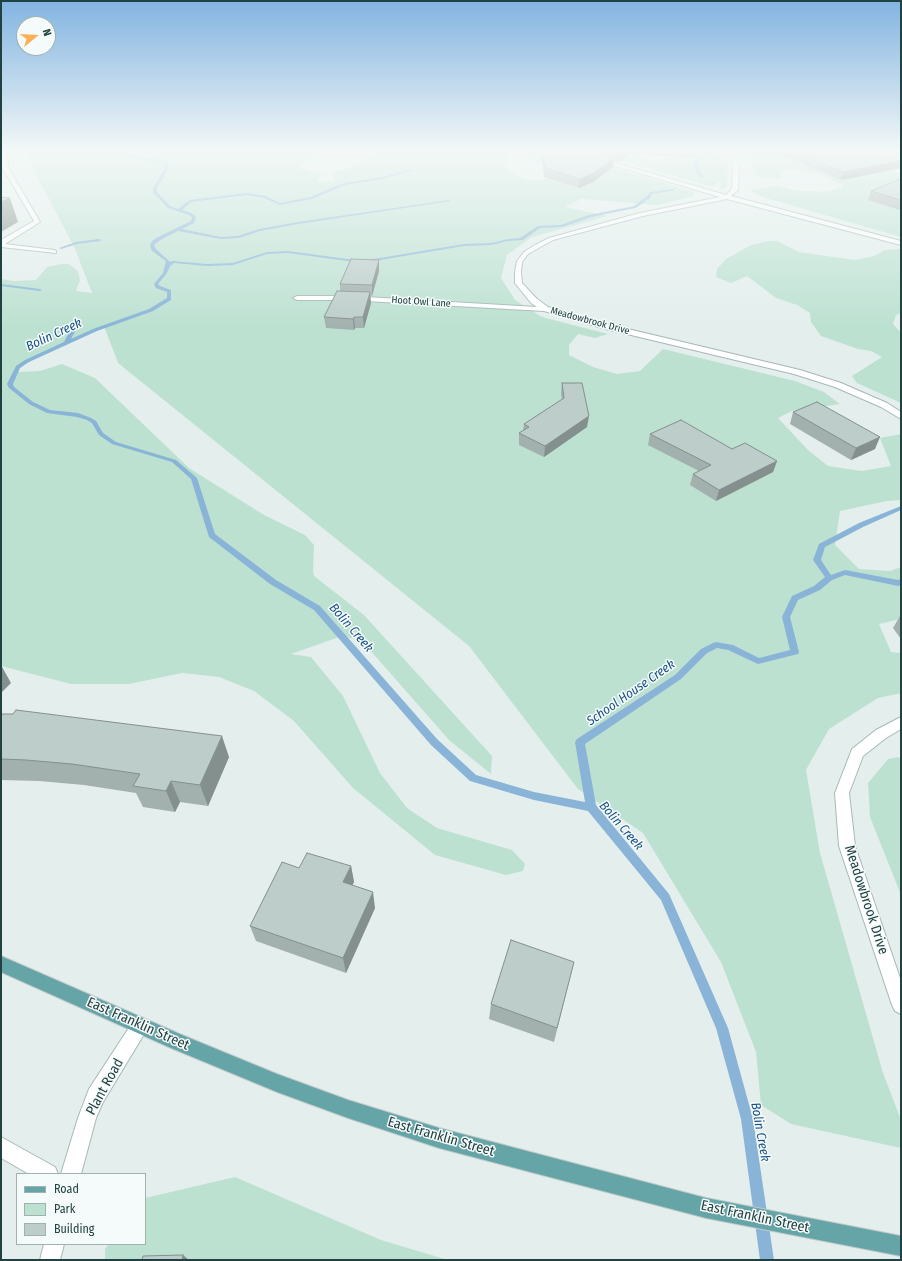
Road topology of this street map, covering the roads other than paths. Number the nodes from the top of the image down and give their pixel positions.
1 (30, 210) edge
2 (663, 210) edge
3 (776, 210) edge
4 (901, 243) edge
5 (1, 244) edge
6 (54, 252) dead end
7 (297, 298) dead end
8 (545, 309) junction
9 (901, 416) edge
10 (901, 722) edge
11 (1, 964) edge
12 (901, 1005) edge
13 (140, 1026) junction
14 (1, 1147) edge
15 (46, 1173) edge
16 (71, 1173) edge
17 (54, 1245) edge
18 (901, 1246) edge
19 (50, 1260) edge

1 - 5 street
2 - 8 street, Meadowbrook Drive
3 - 4 street
5 - 6 street
7 - 8 street, Hoot Owl Lane
8 - 9 street, Meadowbrook Drive
10 - 12 street, Meadowbrook Drive
11 - 13 main road, East Franklin Street
13 - 16 street, Plant Road
13 - 18 main road, East Franklin Street
14 - 15 street
17 - 19 street

